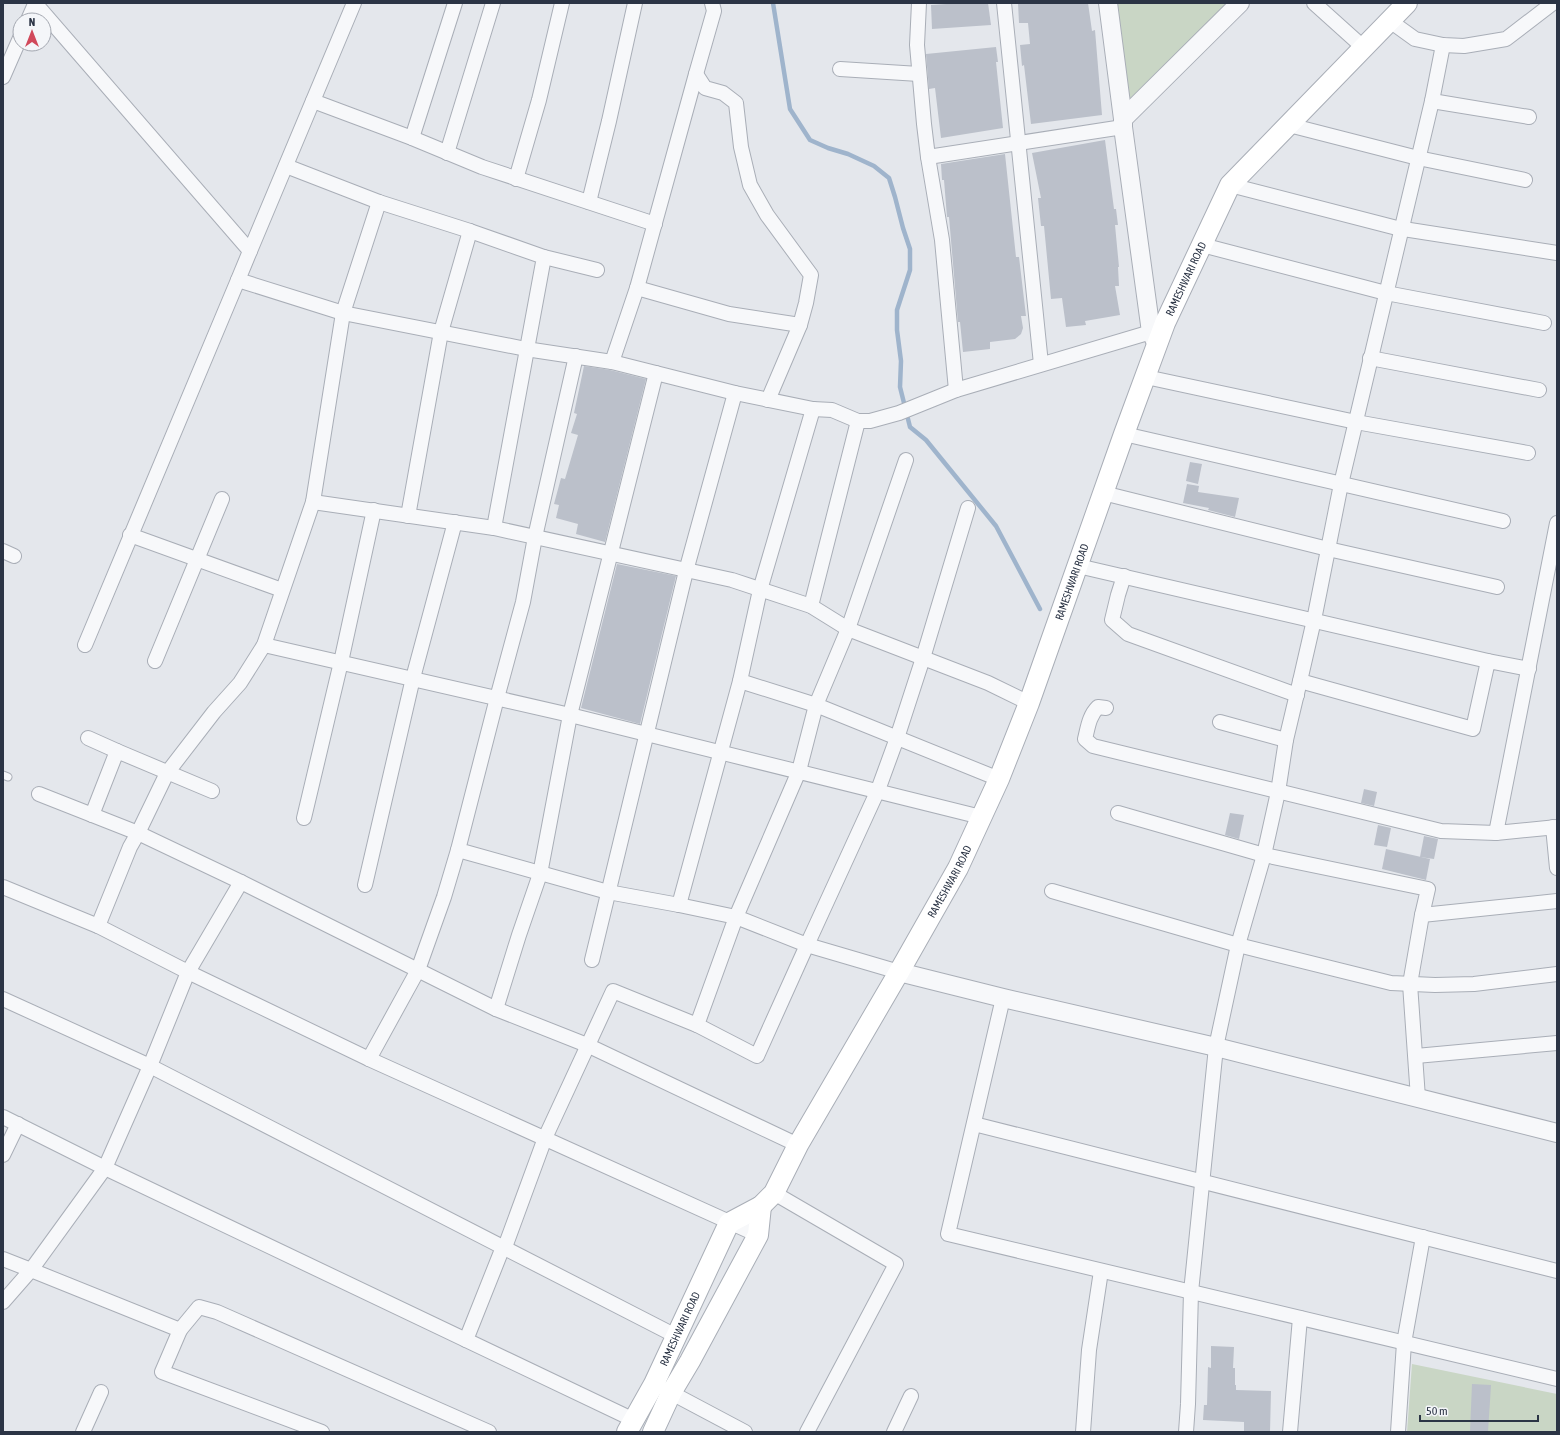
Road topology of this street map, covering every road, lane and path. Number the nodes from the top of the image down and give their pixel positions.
1 (354, 3) edge
2 (455, 3) edge
3 (493, 3) edge
4 (562, 3) edge
5 (635, 3) edge
6 (712, 3) edge
7 (919, 3) edge
8 (1004, 3) edge
9 (1108, 3) edge
10 (1240, 3) edge
11 (1314, 3) edge
12 (1407, 3) edge
13 (1553, 3) edge
14 (35, 4) edge
15 (1390, 21) junction
16 (1443, 45) junction
17 (1364, 48) junction
18 (14, 52) edge
19 (840, 69) dead end
20 (696, 74) junction
21 (919, 74) junction
22 (3, 77) edge
23 (313, 101) junction
24 (1432, 101) junction
25 (1529, 117) dead end
26 (1123, 123) junction
27 (1289, 125) junction
28 (412, 138) junction
29 (1018, 144) junction
30 (447, 153) junction
31 (928, 157) junction
32 (1418, 158) junction
33 (286, 166) junction
34 (516, 179) junction
35 (1525, 180) dead end
36 (1230, 186) junction
37 (379, 202) junction
38 (589, 202) junction
39 (655, 224) junction
40 (1402, 228) junction
41 (470, 231) junction
42 (1202, 245) junction
43 (250, 251) junction
44 (1557, 253) edge
45 (544, 257) junction
46 (597, 270) dead end
47 (238, 280) junction
48 (636, 288) junction
49 (1386, 293) junction
50 (343, 313) junction
51 (1544, 323) dead end
52 (800, 326) junction
53 (441, 332) junction
54 (1154, 339) junction
55 (526, 350) junction
56 (576, 356) junction
57 (1370, 358) junction
58 (612, 362) junction
59 (1041, 364) junction
60 (656, 373) junction
61 (1146, 377) junction
62 (956, 390) junction
63 (1539, 390) dead end
64 (735, 393) junction
65 (768, 400) junction
66 (813, 409) junction
67 (858, 421) junction
68 (1356, 422) junction
69 (1124, 434) junction
70 (1528, 453) dead end
71 (906, 460) dead end
72 (1341, 484) junction
73 (1103, 493) junction
74 (222, 499) dead end
75 (313, 502) junction
76 (968, 508) dead end
77 (374, 510) junction
78 (408, 516) junction
79 (1503, 521) dead end
80 (455, 522) junction
81 (1557, 523) edge
82 (494, 528) junction
83 (130, 535) junction
84 (536, 537) junction
85 (1328, 549) junction
86 (610, 553) junction
87 (198, 559) junction
88 (1078, 566) junction
89 (686, 571) junction
90 (1124, 576) junction
91 (1497, 587) dead end
92 (282, 590) junction
93 (760, 590) junction
94 (811, 606) junction
95 (1314, 620) junction
96 (848, 629) junction
97 (85, 645) dead end
98 (264, 645) junction
99 (923, 658) junction
100 (155, 661) dead end
101 (1488, 661) junction
102 (342, 662) junction
103 (1529, 669) junction
104 (413, 678) junction
105 (740, 681) junction
106 (1300, 681) junction
107 (1297, 695) junction
108 (497, 698) junction
109 (1029, 702) junction
110 (816, 705) junction
111 (1106, 708) dead end
112 (570, 714) junction
113 (1220, 722) dead end
114 (647, 733) junction
115 (88, 738) dead end
116 (897, 738) junction
117 (1286, 740) junction
118 (117, 751) junction
119 (720, 752) junction
120 (800, 771) junction
121 (167, 773) junction
122 (999, 779) junction
123 (878, 790) junction
124 (212, 791) dead end
125 (1278, 792) junction
126 (39, 794) dead end
127 (1118, 813) dead end
128 (92, 815) junction
129 (981, 817) junction
130 (304, 818) dead end
131 (1555, 827) edge
132 (138, 833) junction
133 (1496, 833) junction
134 (458, 850) junction
135 (1264, 855) junction
136 (1557, 868) edge
137 (540, 874) junction
138 (241, 882) junction
139 (365, 885) dead end
140 (3, 887) edge
141 (1052, 890) dead end
142 (608, 892) junction
143 (1557, 900) edge
144 (679, 905) junction
145 (1422, 915) junction
146 (736, 917) junction
147 (98, 926) junction
148 (807, 945) junction
149 (1238, 945) junction
150 (592, 960) dead end
151 (418, 970) junction
152 (188, 972) junction
153 (899, 972) junction
154 (1557, 974) edge
155 (1410, 984) junction
156 (1003, 998) junction
157 (3, 999) edge
158 (496, 1009) junction
159 (697, 1025) junction
160 (1557, 1043) edge
161 (587, 1045) junction
162 (1216, 1047) junction
163 (1416, 1056) junction
164 (369, 1059) junction
165 (150, 1066) junction
166 (1418, 1098) junction
167 (3, 1117) edge
168 (18, 1124) junction
169 (974, 1124) junction
170 (1557, 1133) edge
171 (545, 1138) junction
172 (798, 1145) junction
173 (3, 1155) edge
174 (105, 1168) junction
175 (1202, 1181) junction
176 (767, 1200) junction
177 (730, 1224) junction
178 (758, 1236) junction
179 (1423, 1237) junction
180 (503, 1247) junction
181 (3, 1259) edge
182 (31, 1270) junction
183 (1101, 1271) junction
184 (1557, 1271) edge
185 (1191, 1292) junction
186 (3, 1302) edge
187 (1300, 1318) junction
188 (180, 1330) junction
189 (676, 1336) junction
190 (466, 1340) junction
191 (1404, 1343) junction
192 (1557, 1379) edge
193 (662, 1388) junction
194 (102, 1392) dead end
195 (911, 1396) dead end
196 (630, 1426) edge
197 (83, 1432) edge
198 (322, 1432) edge
199 (489, 1432) edge
200 (652, 1432) edge
201 (745, 1432) edge
202 (807, 1432) edge
203 (894, 1432) edge
204 (1083, 1432) edge
205 (1186, 1432) edge
206 (1290, 1432) edge
207 (1398, 1432) edge

1 - 23 street
2 - 28 street
3 - 30 street
4 - 34 street
5 - 38 street
6 - 20 street
7 - 21 street
8 - 29 street
9 - 26 street
10 - 26 street
11 - 17 street
12 - 15 main road, RAMESHWARI ROAD
13 - 16 street
14 - 43 street
15 - 16 street
15 - 17 main road, RAMESHWARI ROAD
16 - 24 street
17 - 27 main road, RAMESHWARI ROAD
18 - 22 street
19 - 21 street
20 - 39 street
20 - 52 street
21 - 31 street
23 - 28 street
23 - 33 street
24 - 25 street
24 - 32 street
26 - 29 street
26 - 54 street
27 - 32 street
27 - 36 main road, RAMESHWARI ROAD
28 - 30 street
29 - 31 street
29 - 59 street
30 - 34 street
31 - 62 street
32 - 35 street
32 - 40 street
33 - 37 street
33 - 43 street
34 - 38 street
36 - 40 street
36 - 42 main road, RAMESHWARI ROAD
37 - 41 street
37 - 50 street
38 - 39 street
39 - 48 street
40 - 44 street
40 - 49 street
41 - 45 street
41 - 53 street
42 - 49 street
42 - 54 main road, RAMESHWARI ROAD
43 - 47 street
45 - 46 street
45 - 55 street
47 - 50 street
47 - 83 street
48 - 52 street
48 - 58 street
49 - 51 street
49 - 57 street
50 - 53 street
50 - 75 street
52 - 65 street
53 - 55 street
53 - 78 street
54 - 59 street
54 - 61 main road, RAMESHWARI ROAD
55 - 56 street
55 - 82 street
56 - 58 street
56 - 84 street
57 - 63 street
57 - 68 street
58 - 60 street
59 - 62 street
60 - 64 street
60 - 86 street
61 - 68 street
61 - 69 main road, RAMESHWARI ROAD
62 - 67 street
64 - 65 street
64 - 89 street
65 - 66 street
66 - 67 street
66 - 93 street
67 - 94 street
68 - 70 street
68 - 72 street
69 - 72 street
69 - 73 main road, RAMESHWARI ROAD
71 - 96 street
72 - 79 street
72 - 85 street
73 - 85 street
73 - 88 main road, RAMESHWARI ROAD
74 - 87 street
75 - 77 street
75 - 92 street
76 - 99 street
77 - 78 street
77 - 102 street
78 - 80 street
80 - 82 street
80 - 104 street
81 - 103 street
82 - 84 street
83 - 87 street
83 - 97 street
84 - 86 street
84 - 108 street
85 - 91 street
85 - 95 street
86 - 89 street
86 - 112 street
87 - 92 street
87 - 100 street
88 - 90 street
88 - 109 main road, RAMESHWARI ROAD
89 - 93 street
89 - 114 street
90 - 95 street
90 - 107 street
92 - 98 street
93 - 94 street
93 - 105 street
94 - 96 street
95 - 101 street
95 - 106 street
96 - 99 street
96 - 110 street
98 - 102 street
98 - 121 street
99 - 109 street
99 - 116 street
101 - 103 street
101 - 106 street
102 - 104 street
102 - 130 street
103 - 133 street
104 - 108 street
104 - 139 street
105 - 110 street
105 - 119 street
106 - 107 street
107 - 117 street
108 - 112 street
108 - 134 street
109 - 122 main road, RAMESHWARI ROAD
110 - 116 street
110 - 120 street
111 - 125 street
112 - 114 street
112 - 137 street
113 - 117 street
114 - 119 street
114 - 142 street
115 - 118 street
116 - 122 street
116 - 123 street
117 - 125 street
118 - 121 street
118 - 128 street
119 - 120 street
119 - 144 street
120 - 123 street
120 - 146 street
121 - 124 street
121 - 132 street
122 - 129 main road, RAMESHWARI ROAD
123 - 129 street
123 - 148 street
125 - 133 street
125 - 135 street
126 - 128 street
127 - 135 street
128 - 132 street
129 - 153 main road, RAMESHWARI ROAD
131 - 133 street
131 - 136 street
132 - 138 street
132 - 147 street
134 - 137 street
134 - 151 street
135 - 145 street
135 - 149 street
137 - 142 street
137 - 158 street
138 - 151 street
138 - 152 street
140 - 147 street
141 - 149 street
142 - 144 street
142 - 150 street
143 - 145 street
144 - 146 street
145 - 155 street
146 - 148 street
146 - 159 street
147 - 152 street
148 - 153 street
148 - 159 street
149 - 155 street
149 - 162 street
151 - 158 street
151 - 164 street
152 - 164 street
152 - 165 street
153 - 156 street
153 - 172 main road, RAMESHWARI ROAD
154 - 155 street
155 - 163 street
156 - 162 street
156 - 169 street
157 - 165 street
158 - 161 street
159 - 161 street
160 - 163 street
161 - 171 street
161 - 172 street
162 - 166 street
162 - 175 street
163 - 166 street
164 - 171 street
165 - 174 street
165 - 180 street
166 - 170 street
167 - 168 street
168 - 173 street
168 - 174 street
169 - 175 street
169 - 183 street
171 - 177 street
171 - 180 street
172 - 176 main road, RAMESHWARI ROAD
174 - 182 street
174 - 190 street
175 - 179 street
175 - 185 street
176 - 177 main road
176 - 178 main road
176 - 202 street
177 - 178 street
177 - 189 main road, RAMESHWARI ROAD
178 - 193 main road
179 - 184 street
179 - 191 street
180 - 189 street
180 - 190 street
181 - 182 street
182 - 186 street
182 - 188 street
183 - 185 street
183 - 204 street
185 - 187 street
185 - 205 street
187 - 191 street
187 - 206 street
188 - 198 street
188 - 199 street
189 - 193 main road, RAMESHWARI ROAD
190 - 196 street
191 - 192 street
191 - 207 street
193 - 196 main road, RAMESHWARI ROAD
193 - 200 main road
193 - 201 street
194 - 197 street
195 - 203 street

